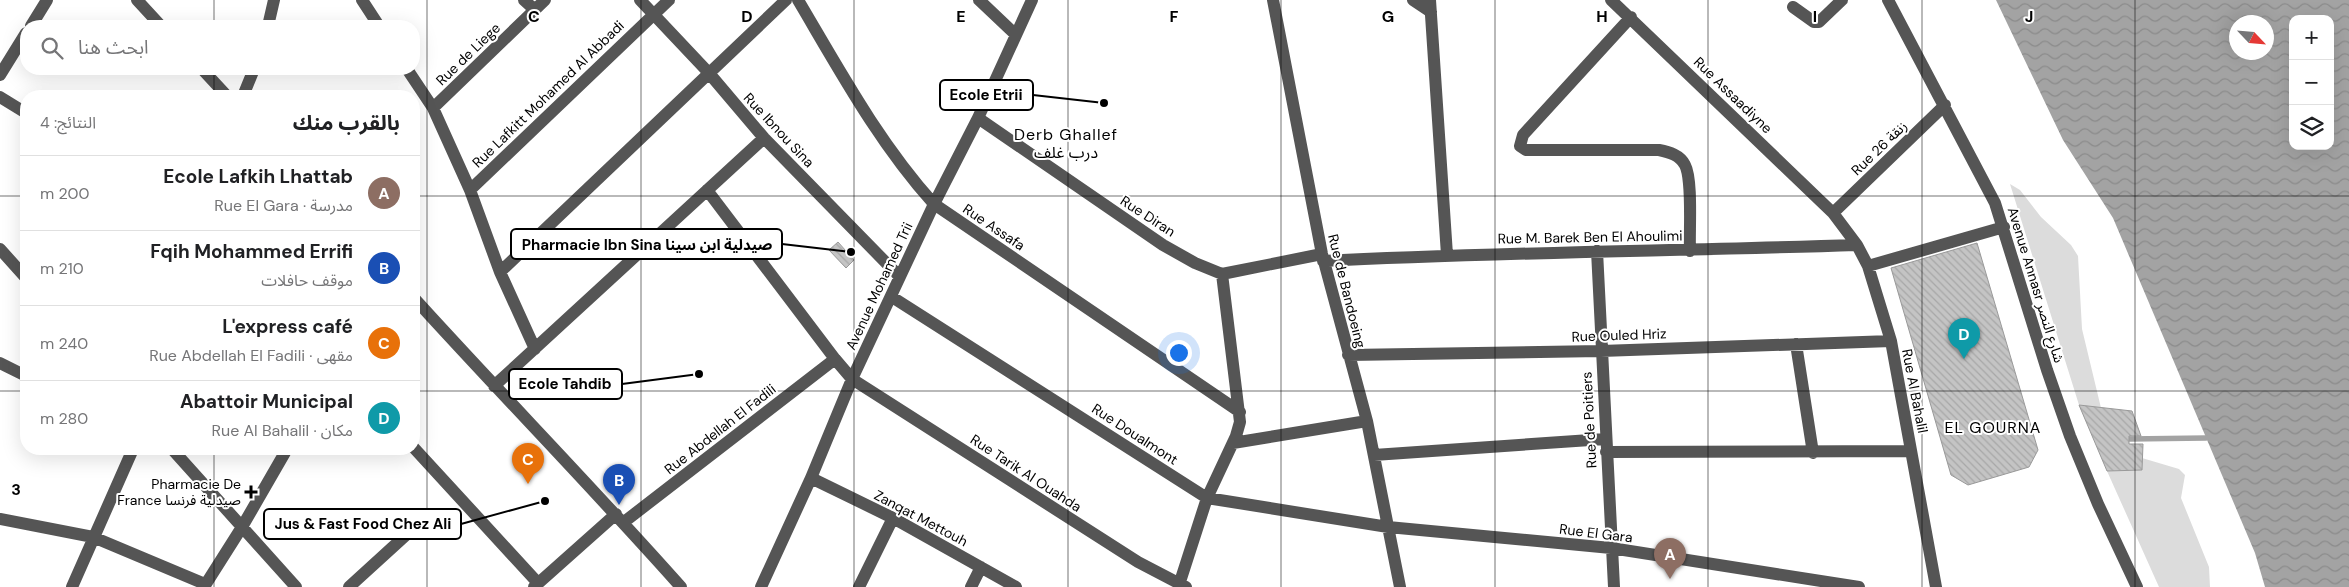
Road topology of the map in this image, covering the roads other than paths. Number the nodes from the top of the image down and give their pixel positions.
1 (47, 0) edge
2 (137, 0) edge
3 (274, 0) edge
4 (362, 0) edge
5 (524, 0) edge
6 (545, 0) edge
7 (640, 0) edge
8 (669, 0) edge
9 (786, 0) edge
10 (798, 0) edge
11 (978, 0) edge
12 (1032, 0) edge
13 (1273, 0) edge
14 (1413, 0) edge
15 (1611, 0) edge
16 (1842, 0) edge
17 (1888, 0) edge
18 (1431, 6) edge
19 (1793, 7) dead end
20 (535, 10) junction
21 (654, 15) junction
22 (1630, 17) junction
23 (35, 20) edge
24 (156, 20) edge
25 (269, 20) edge
26 (375, 20) edge
27 (1016, 35) junction
28 (20, 43) edge
29 (708, 72) junction
30 (0, 75) edge
31 (208, 75) edge
32 (252, 75) edge
33 (411, 75) edge
34 (222, 90) edge
35 (245, 90) edge
36 (0, 97) edge
37 (1945, 105) junction
38 (433, 108) junction
39 (20, 109) edge
40 (978, 118) junction
41 (764, 138) junction
42 (470, 190) junction
43 (707, 190) junction
44 (934, 204) junction
45 (1833, 212) junction
46 (2004, 227) junction
47 (1857, 245) junction
48 (0, 249) edge
49 (1596, 251) junction
50 (1690, 251) junction
51 (1447, 255) junction
52 (1322, 257) junction
53 (1868, 266) junction
54 (20, 271) edge
55 (500, 272) junction
56 (1222, 274) junction
57 (900, 277) junction
58 (892, 297) junction
59 (420, 305) edge
60 (1891, 341) junction
61 (1796, 344) junction
62 (535, 349) junction
63 (1601, 352) junction
64 (1348, 355) junction
65 (835, 359) junction
66 (0, 363) edge
67 (20, 373) edge
68 (852, 379) junction
69 (494, 386) junction
70 (1240, 412) junction
71 (1367, 421) junction
72 (1605, 439) junction
73 (1233, 443) junction
74 (1911, 451) junction
75 (1606, 452) junction
76 (1813, 452) junction
77 (129, 455) edge
78 (177, 455) edge
79 (284, 455) edge
80 (420, 455) edge
81 (1374, 455) junction
82 (811, 478) junction
83 (1207, 498) junction
84 (620, 518) junction
85 (893, 518) junction
86 (0, 519) edge
87 (242, 527) junction
88 (1388, 527) junction
89 (406, 535) dead end
90 (93, 537) junction
91 (1611, 548) junction
92 (981, 567) junction
93 (536, 585) edge
94 (204, 586) edge
95 (1182, 586) edge
96 (72, 587) edge
97 (296, 587) edge
98 (349, 587) edge
99 (681, 587) edge
100 (761, 587) edge
101 (859, 587) edge
102 (971, 587) edge
103 (1016, 587) edge
104 (1400, 587) edge
105 (1614, 587) edge
106 (1859, 587) edge
107 (1936, 587) edge
108 (2137, 587) edge

1 - 23 street
2 - 24 street
3 - 25 street
4 - 26 street
5 - 20 street
6 - 20 street, Rue de Liege
7 - 21 street, Rue Ibnou Sina
8 - 21 street, Rue Lafkitt Mohamed Al Abbadi
9 - 29 street
10 - 44 street, Rue Assafa
11 - 27 street
12 - 27 street, Avenue Mohamed Trii
13 - 52 street, Rue de Bandoeing
14 - 18 street
15 - 22 street, Rue Assaadiyne
16 - 19 street
17 - 37 street, Avenue Annasr شارع النصر
18 - 51 street
20 - 38 street, Rue de Liege
21 - 29 street, Rue Ibnou Sina
21 - 42 street, Rue Lafkitt Mohamed Al Abbadi
22 - 45 street, Rue Assaadiyne
22 - 50 street
27 - 40 street, Avenue Mohamed Trii
28 - 30 street
29 - 41 street, Rue Ibnou Sina
29 - 55 street
31 - 34 street
32 - 35 street
33 - 38 street
36 - 39 street
37 - 45 street, Rue 26 زنقة
37 - 46 street, Avenue Annasr شارع النصر
38 - 42 street
40 - 44 street, Avenue Mohamed Trii
40 - 56 street, Rue Diran
41 - 43 street
41 - 57 street, Rue Ibnou Sina
42 - 55 street
43 - 62 street
43 - 65 street, Rue Tarik Al Ouahda
44 - 57 street, Avenue Mohamed Trii
44 - 70 street, Rue Assafa
45 - 47 street, Rue Al Bahalil
46 - 53 street
46 - 108 street, Avenue Annasr شارع النصر
47 - 50 street, Rue M. Barek Ben El Ahoulimi
47 - 53 street, Rue Al Bahalil
48 - 54 street
49 - 50 street, Rue M. Barek Ben El Ahoulimi
49 - 51 street, Rue M. Barek Ben El Ahoulimi
49 - 63 street, Rue de Poitiers
51 - 52 street, Rue M. Barek Ben El Ahoulimi
52 - 56 street
52 - 64 street, Rue de Bandoeing
53 - 60 street, Rue Al Bahalil
55 - 62 street
56 - 70 street
57 - 58 street, Avenue Mohamed Trii
58 - 68 street, Avenue Mohamed Trii
58 - 83 street, Rue Doualmont
59 - 69 street
60 - 61 street, Rue Ouled Hriz
60 - 74 street, Rue Al Bahalil
61 - 63 street, Rue Ouled Hriz
61 - 76 street
62 - 69 street
63 - 64 street, Rue Ouled Hriz
63 - 72 street, Rue de Poitiers
64 - 71 street, Rue de Bandoeing
65 - 68 street, Rue Tarik Al Ouahda
65 - 84 street, Rue Abdellah El Fadili
66 - 67 street
68 - 82 street, Avenue Mohamed Trii
68 - 95 street, Rue Tarik Al Ouahda
69 - 84 street
70 - 73 street
71 - 73 street
71 - 81 street, Rue de Bandoeing
72 - 75 street, Rue de Poitiers
72 - 81 street
73 - 83 street
74 - 76 street
74 - 107 street, Rue Al Bahalil
75 - 76 street
75 - 91 street, Rue de Poitiers
77 - 90 street
78 - 87 street
79 - 87 street
80 - 93 street
81 - 88 street, Rue de Bandoeing
82 - 85 street, Zanqat Mettouh
82 - 100 street, Avenue Mohamed Trii
83 - 88 street, Rue Doualmont
83 - 95 street
84 - 93 street, Rue Abdellah El Fadili
84 - 99 street
85 - 92 street, Zanqat Mettouh
85 - 101 street
86 - 90 street
87 - 94 street
87 - 97 street
88 - 91 street, Rue El Gara
88 - 104 street, Rue de Bandoeing
89 - 98 street
90 - 94 street
90 - 96 street
91 - 105 street, Rue de Poitiers
91 - 106 street, Rue El Gara
92 - 102 street
92 - 103 street, Zanqat Mettouh

